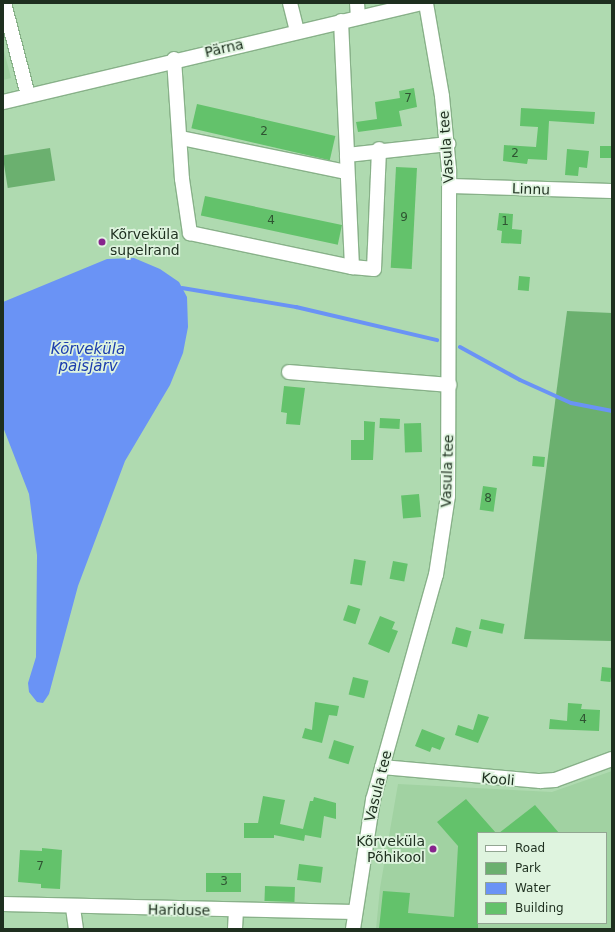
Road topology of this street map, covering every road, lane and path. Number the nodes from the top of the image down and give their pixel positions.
1 (4, 3) edge
2 (290, 3) edge
3 (356, 3) edge
4 (421, 3) edge
5 (426, 3) edge
6 (358, 17) junction
7 (341, 21) junction
8 (297, 31) junction
9 (174, 59) junction
10 (28, 95) junction
11 (3, 102) edge
12 (181, 138) junction
13 (448, 144) junction
14 (379, 149) junction
15 (347, 154) junction
16 (346, 172) junction
17 (450, 186) junction
18 (612, 191) edge
19 (352, 267) junction
20 (290, 372) dead end
21 (449, 385) junction
22 (612, 759) edge
23 (382, 766) junction
24 (3, 904) edge
25 (73, 908) junction
26 (236, 911) junction
27 (354, 912) junction
28 (76, 929) edge
29 (235, 929) edge
30 (354, 929) edge

1 - 10 street
2 - 8 street
3 - 6 street
4 - 6 street, Pärna
5 - 13 street, Vasula tee
6 - 7 street, Pärna
7 - 8 street, Pärna
7 - 15 street
8 - 9 street, Pärna
9 - 10 street, Pärna
9 - 12 street
10 - 11 street, Pärna
12 - 16 street
12 - 19 street
13 - 14 street
13 - 17 street, Vasula tee
14 - 15 street
14 - 19 street
15 - 16 street
16 - 19 street
17 - 18 street, Linnu
17 - 21 street, Vasula tee
20 - 21 street
21 - 23 street, Vasula tee
22 - 23 street, Kooli
23 - 27 street, Vasula tee
24 - 25 street, Hariduse
25 - 26 street, Hariduse
25 - 28 street
26 - 27 street, Hariduse
26 - 29 street
27 - 30 street, Vasula tee

